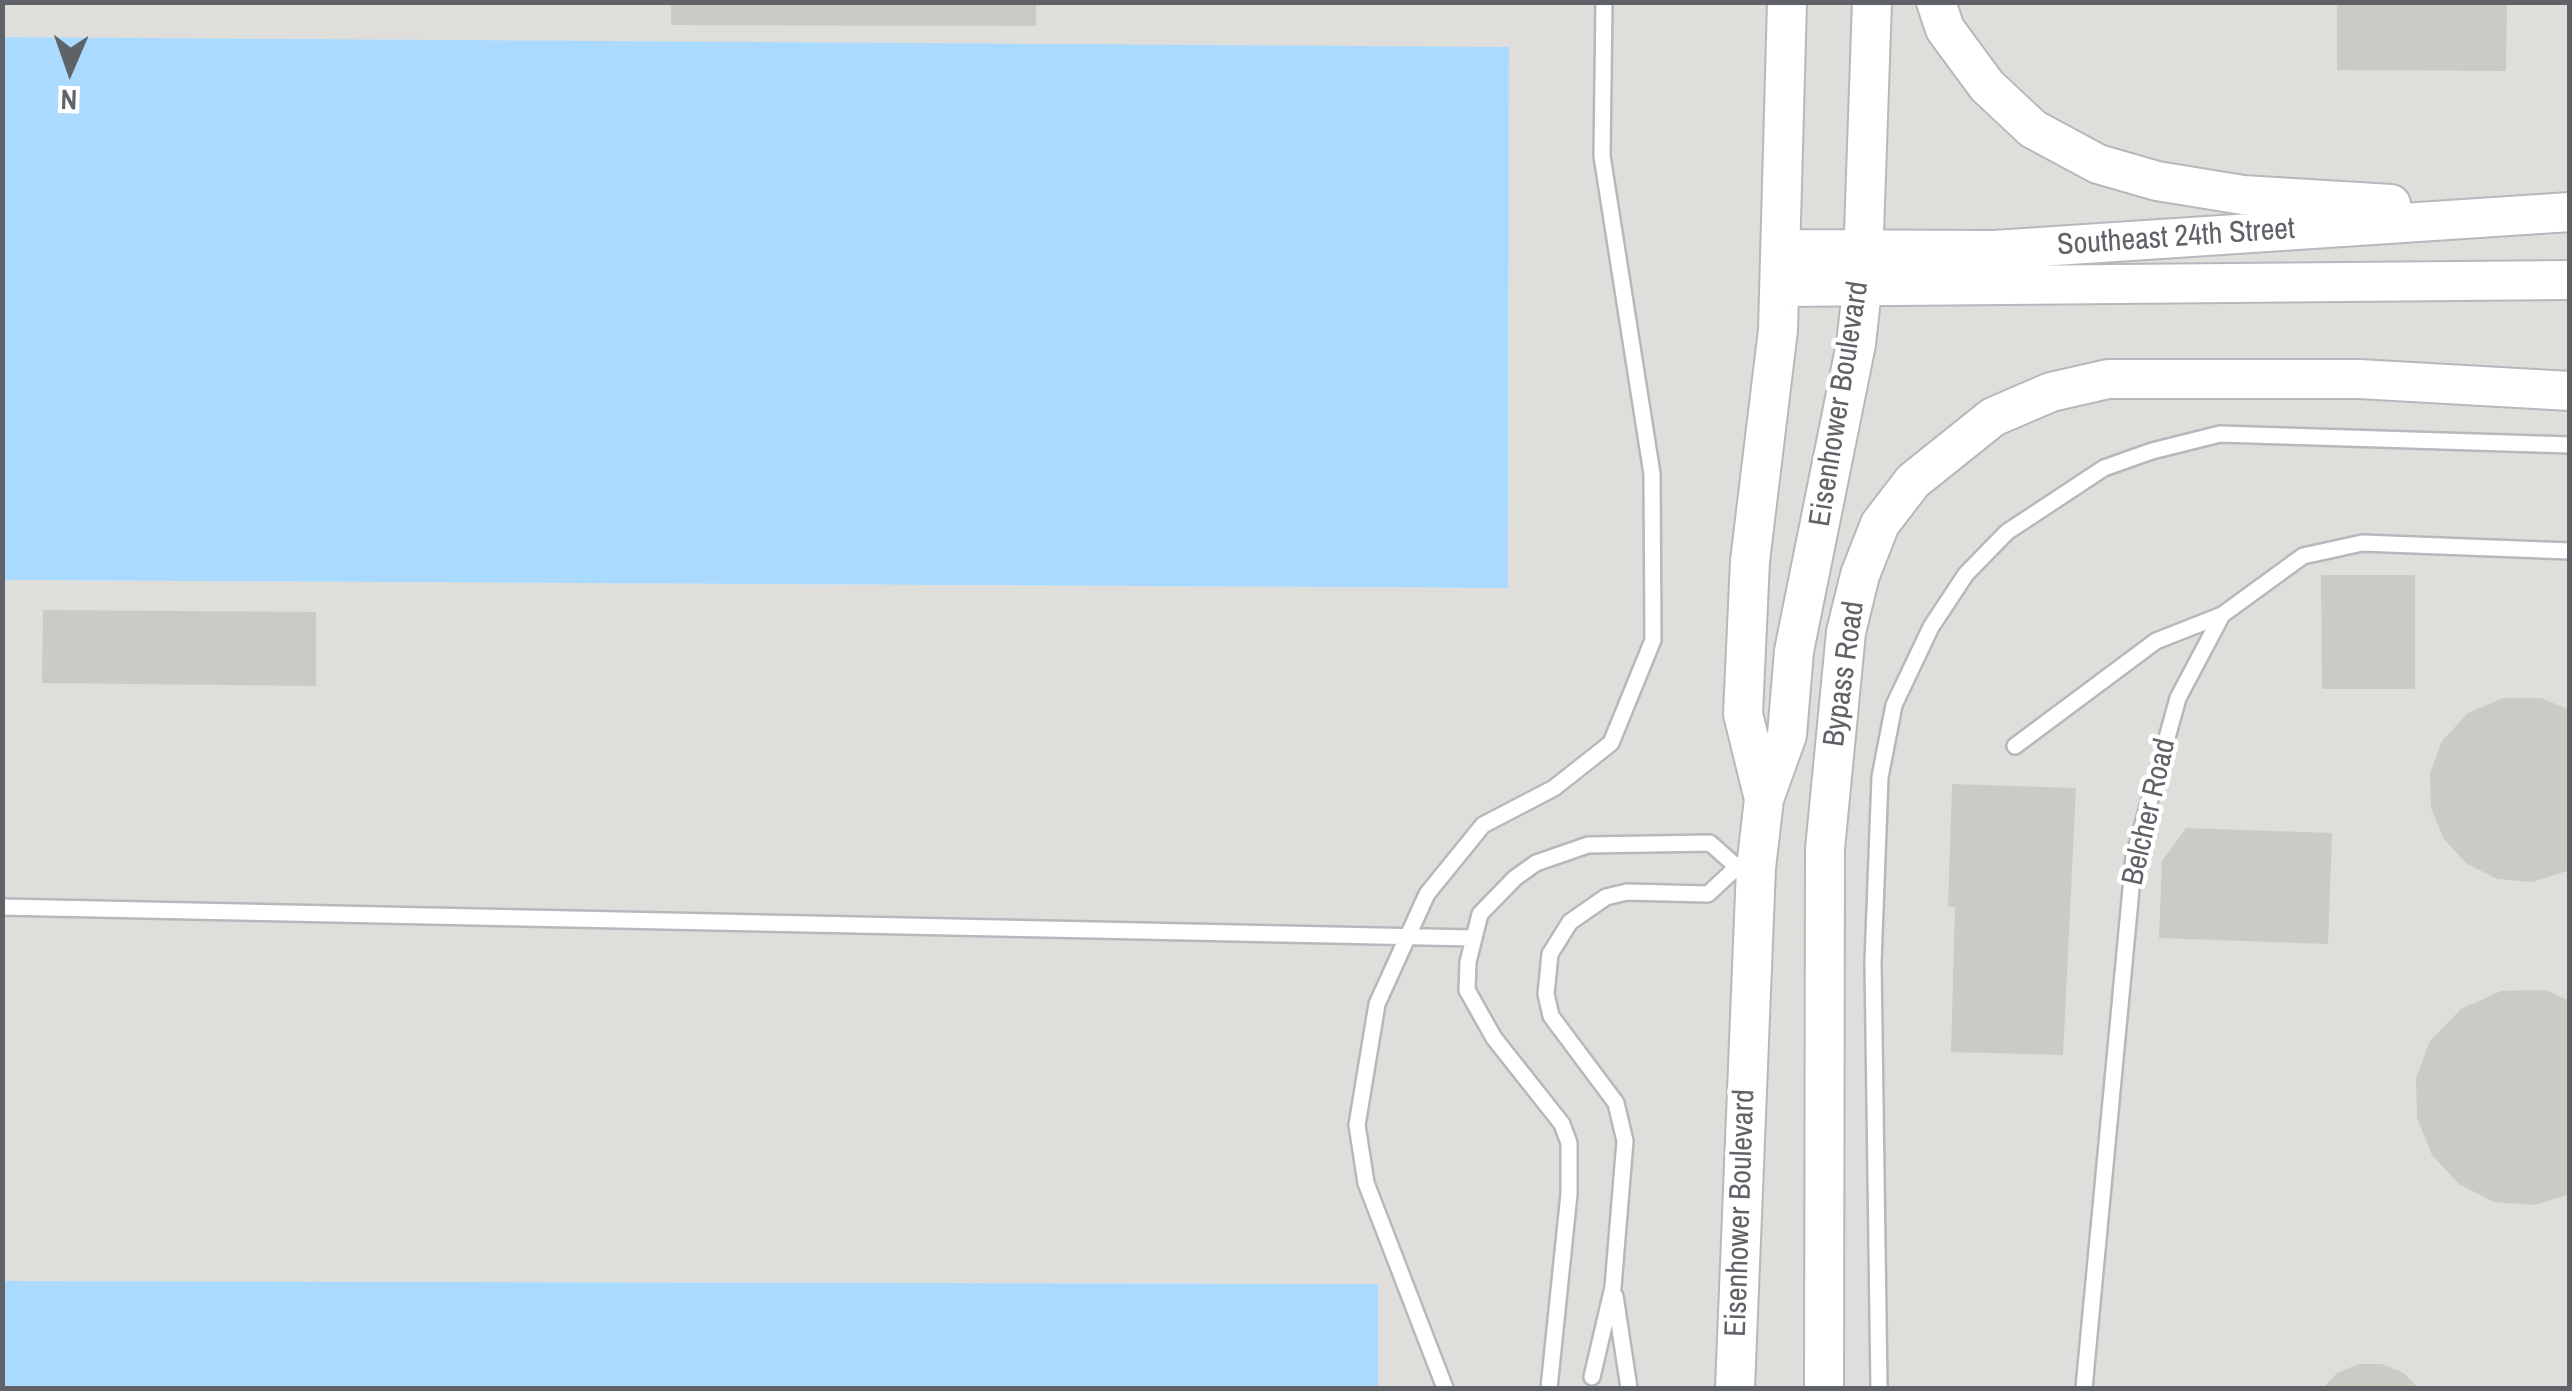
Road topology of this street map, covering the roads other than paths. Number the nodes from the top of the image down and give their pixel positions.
1 (1604, 2) edge
2 (1787, 2) edge
3 (1872, 2) edge
4 (1936, 2) edge
5 (2552, 213) edge
6 (1863, 248) junction
7 (1781, 249) junction
8 (2570, 280) edge
9 (1780, 288) junction
10 (1862, 290) junction
11 (2570, 391) edge
12 (2570, 445) edge
13 (2570, 551) edge
14 (2222, 614) junction
15 (2014, 746) dead end
16 (1764, 799) junction
17 (1747, 868) junction
18 (2, 906) edge
19 (1409, 936) junction
20 (1473, 938) junction
21 (1613, 1287) junction
22 (1592, 1377) dead end
23 (1446, 1388) edge
24 (1549, 1388) edge
25 (1629, 1388) edge
26 (1735, 1388) edge
27 (1824, 1388) edge
28 (1880, 1388) edge
29 (2084, 1388) edge

1 - 19 lane
2 - 7 street, Eisenhower Boulevard
3 - 6 street, Eisenhower Boulevard
4 - 5 street
5 - 6 street, Southeast 24th Street
6 - 7 street, Southeast 24th Street
6 - 10 street, Eisenhower Boulevard
7 - 9 street, Eisenhower Boulevard
8 - 10 street, Southeast 24th Street
9 - 10 street, Southeast 24th Street
9 - 16 street, Eisenhower Boulevard
10 - 16 street, Eisenhower Boulevard
11 - 27 street, Bypass Road
12 - 28 lane
13 - 14 lane, Belcher Road
14 - 15 lane
14 - 29 lane, Belcher Road
16 - 17 street, Eisenhower Boulevard
17 - 20 lane
17 - 21 lane
17 - 26 street, Eisenhower Boulevard
18 - 19 lane
19 - 20 lane
19 - 23 lane
20 - 24 lane
21 - 22 lane
21 - 25 lane

